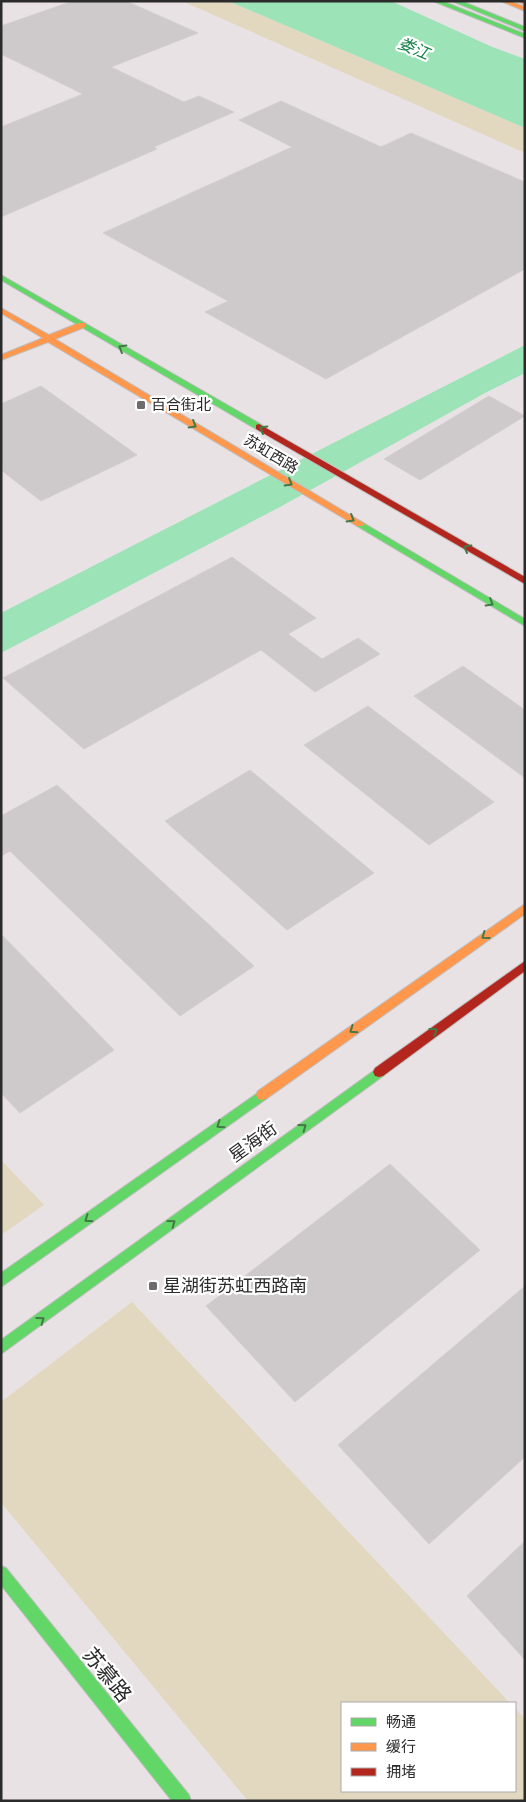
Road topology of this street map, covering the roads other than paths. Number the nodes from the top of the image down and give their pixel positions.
1 (436, 1) edge
2 (455, 1) edge
3 (472, 1) edge
4 (504, 1) edge
5 (521, 1) edge
6 (525, 3) edge
7 (525, 9) edge
8 (525, 22) edge
9 (525, 29) edge
10 (525, 36) edge
11 (1, 277) edge
12 (1, 310) edge
13 (82, 325) junction
14 (48, 338) junction
15 (1, 358) edge
16 (525, 581) edge
17 (525, 623) edge
18 (525, 908) edge
19 (525, 964) edge
20 (1, 1281) edge
21 (1, 1348) edge
22 (1, 1573) edge
23 (183, 1801) edge

1 - 10 main road
2 - 9 main road
3 - 8 main road
4 - 7 main road
5 - 6 main road
11 - 13 main road, 苏虹西路
12 - 14 main road, 苏虹西路
13 - 14 main road
16 -> 13 main road, 苏虹西路
14 - 15 main road
14 -> 17 main road, 苏虹西路
18 -> 20 main road, 星海街
21 -> 19 main road, 星海街
22 - 23 main road, 苏慕路

